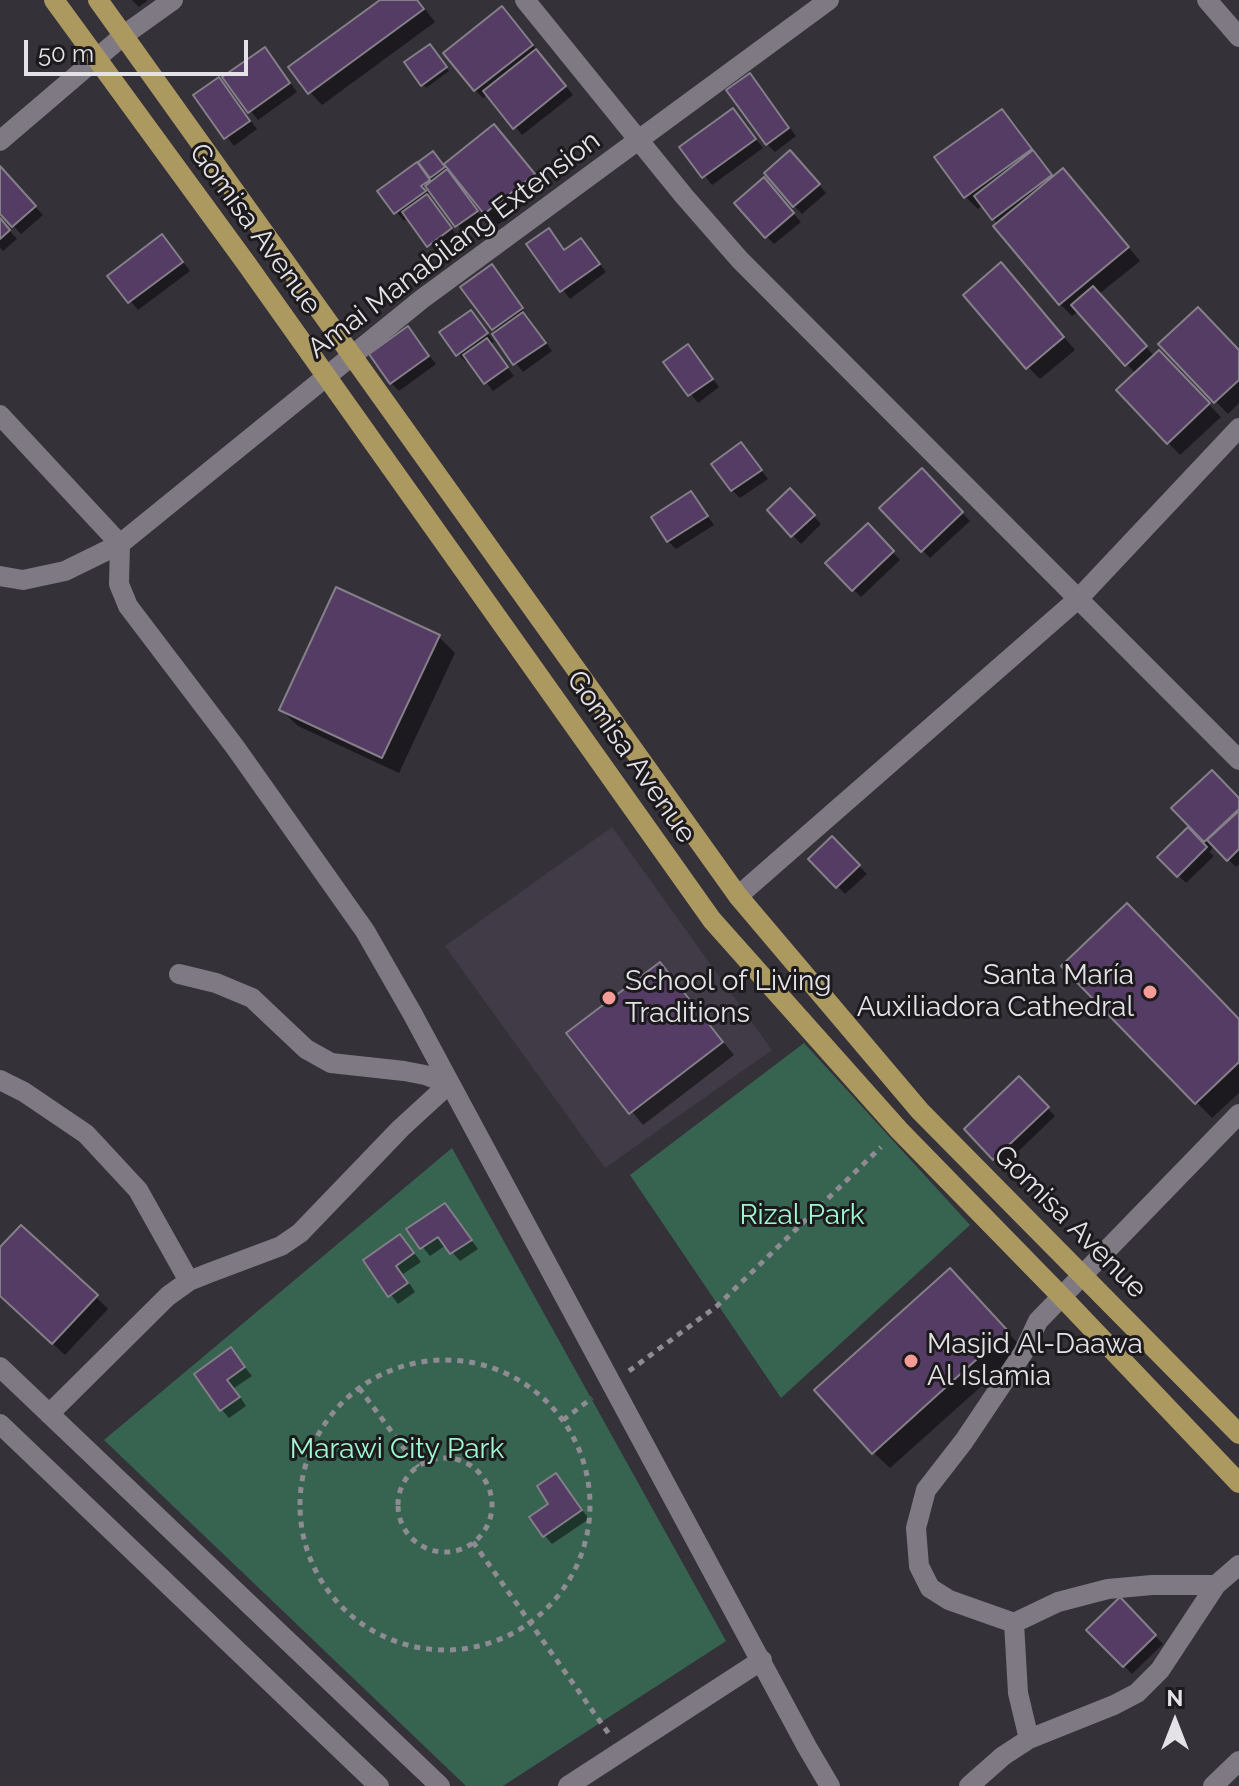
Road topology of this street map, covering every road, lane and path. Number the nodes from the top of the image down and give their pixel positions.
1 (54, 0) edge
2 (98, 0) edge
3 (173, 0) edge
4 (525, 0) edge
5 (829, 0) edge
6 (1207, 0) edge
7 (124, 35) junction
8 (1239, 37) edge
9 (97, 58) junction
10 (639, 140) junction
11 (0, 141) edge
12 (352, 356) junction
13 (327, 377) junction
14 (0, 415) edge
15 (1239, 428) edge
16 (120, 544) junction
17 (0, 576) edge
18 (1079, 598) junction
19 (1239, 760) edge
20 (738, 896) junction
21 (179, 974) dead end
22 (0, 1080) edge
23 (449, 1084) junction
24 (1239, 1114) edge
25 (899, 1130) junction
26 (1084, 1275) junction
27 (189, 1281) junction
28 (1062, 1297) junction
29 (0, 1367) edge
30 (611, 1384) junction
31 (359, 1388) junction
32 (49, 1414) junction
33 (563, 1420) junction
34 (0, 1424) edge
35 (1239, 1434) edge
36 (418, 1467) junction
37 (1239, 1483) edge
38 (473, 1542) junction
39 (1239, 1565) edge
40 (1216, 1585) junction
41 (531, 1622) junction
42 (1014, 1623) junction
43 (762, 1660) junction
44 (1029, 1739) junction
45 (621, 1751) junction
46 (1239, 1761) edge
47 (379, 1786) edge
48 (440, 1786) edge
49 (568, 1786) edge
50 (830, 1786) edge
51 (969, 1786) edge
52 (1213, 1786) edge

1 - 9 main road, Gomisa Avenue
2 - 7 main road, Gomisa Avenue
3 - 7 street
4 - 10 street
5 - 10 street, Amai Manabilang Extension
6 - 8 street
7 - 9 street
7 - 12 main road, Gomisa Avenue
9 - 11 street
9 - 13 main road, Gomisa Avenue
10 - 12 street, Amai Manabilang Extension
10 - 18 street
12 - 13 street, Amai Manabilang Extension
12 - 20 main road, Gomisa Avenue
13 - 16 street, Amai Manabilang Extension
13 - 25 main road, Gomisa Avenue
14 - 16 street
15 - 18 street
16 - 17 street, Amai Manabilang Extension
16 - 23 street
18 - 19 street
18 - 20 street
20 - 26 main road, Gomisa Avenue
21 - 23 street
22 - 27 street
23 - 27 street
23 - 30 street
24 - 26 street
25 - 28 main road, Gomisa Avenue
25 - 30 path
26 - 28 street
26 - 35 main road, Gomisa Avenue
27 - 32 street
28 - 37 main road, Gomisa Avenue
28 - 42 street
29 - 32 street
30 - 33 path
30 - 43 street
31 - 33 path
31 - 36 path
31 - 41 path
32 - 48 street
33 - 41 path
34 - 47 street
36 - 38 path
36 - 38 path
38 - 41 path
39 - 40 street
40 - 42 street
40 - 44 street
41 - 45 path
42 - 44 street
43 - 45 street
43 - 50 street
44 - 51 street
45 - 49 street
46 - 52 street

